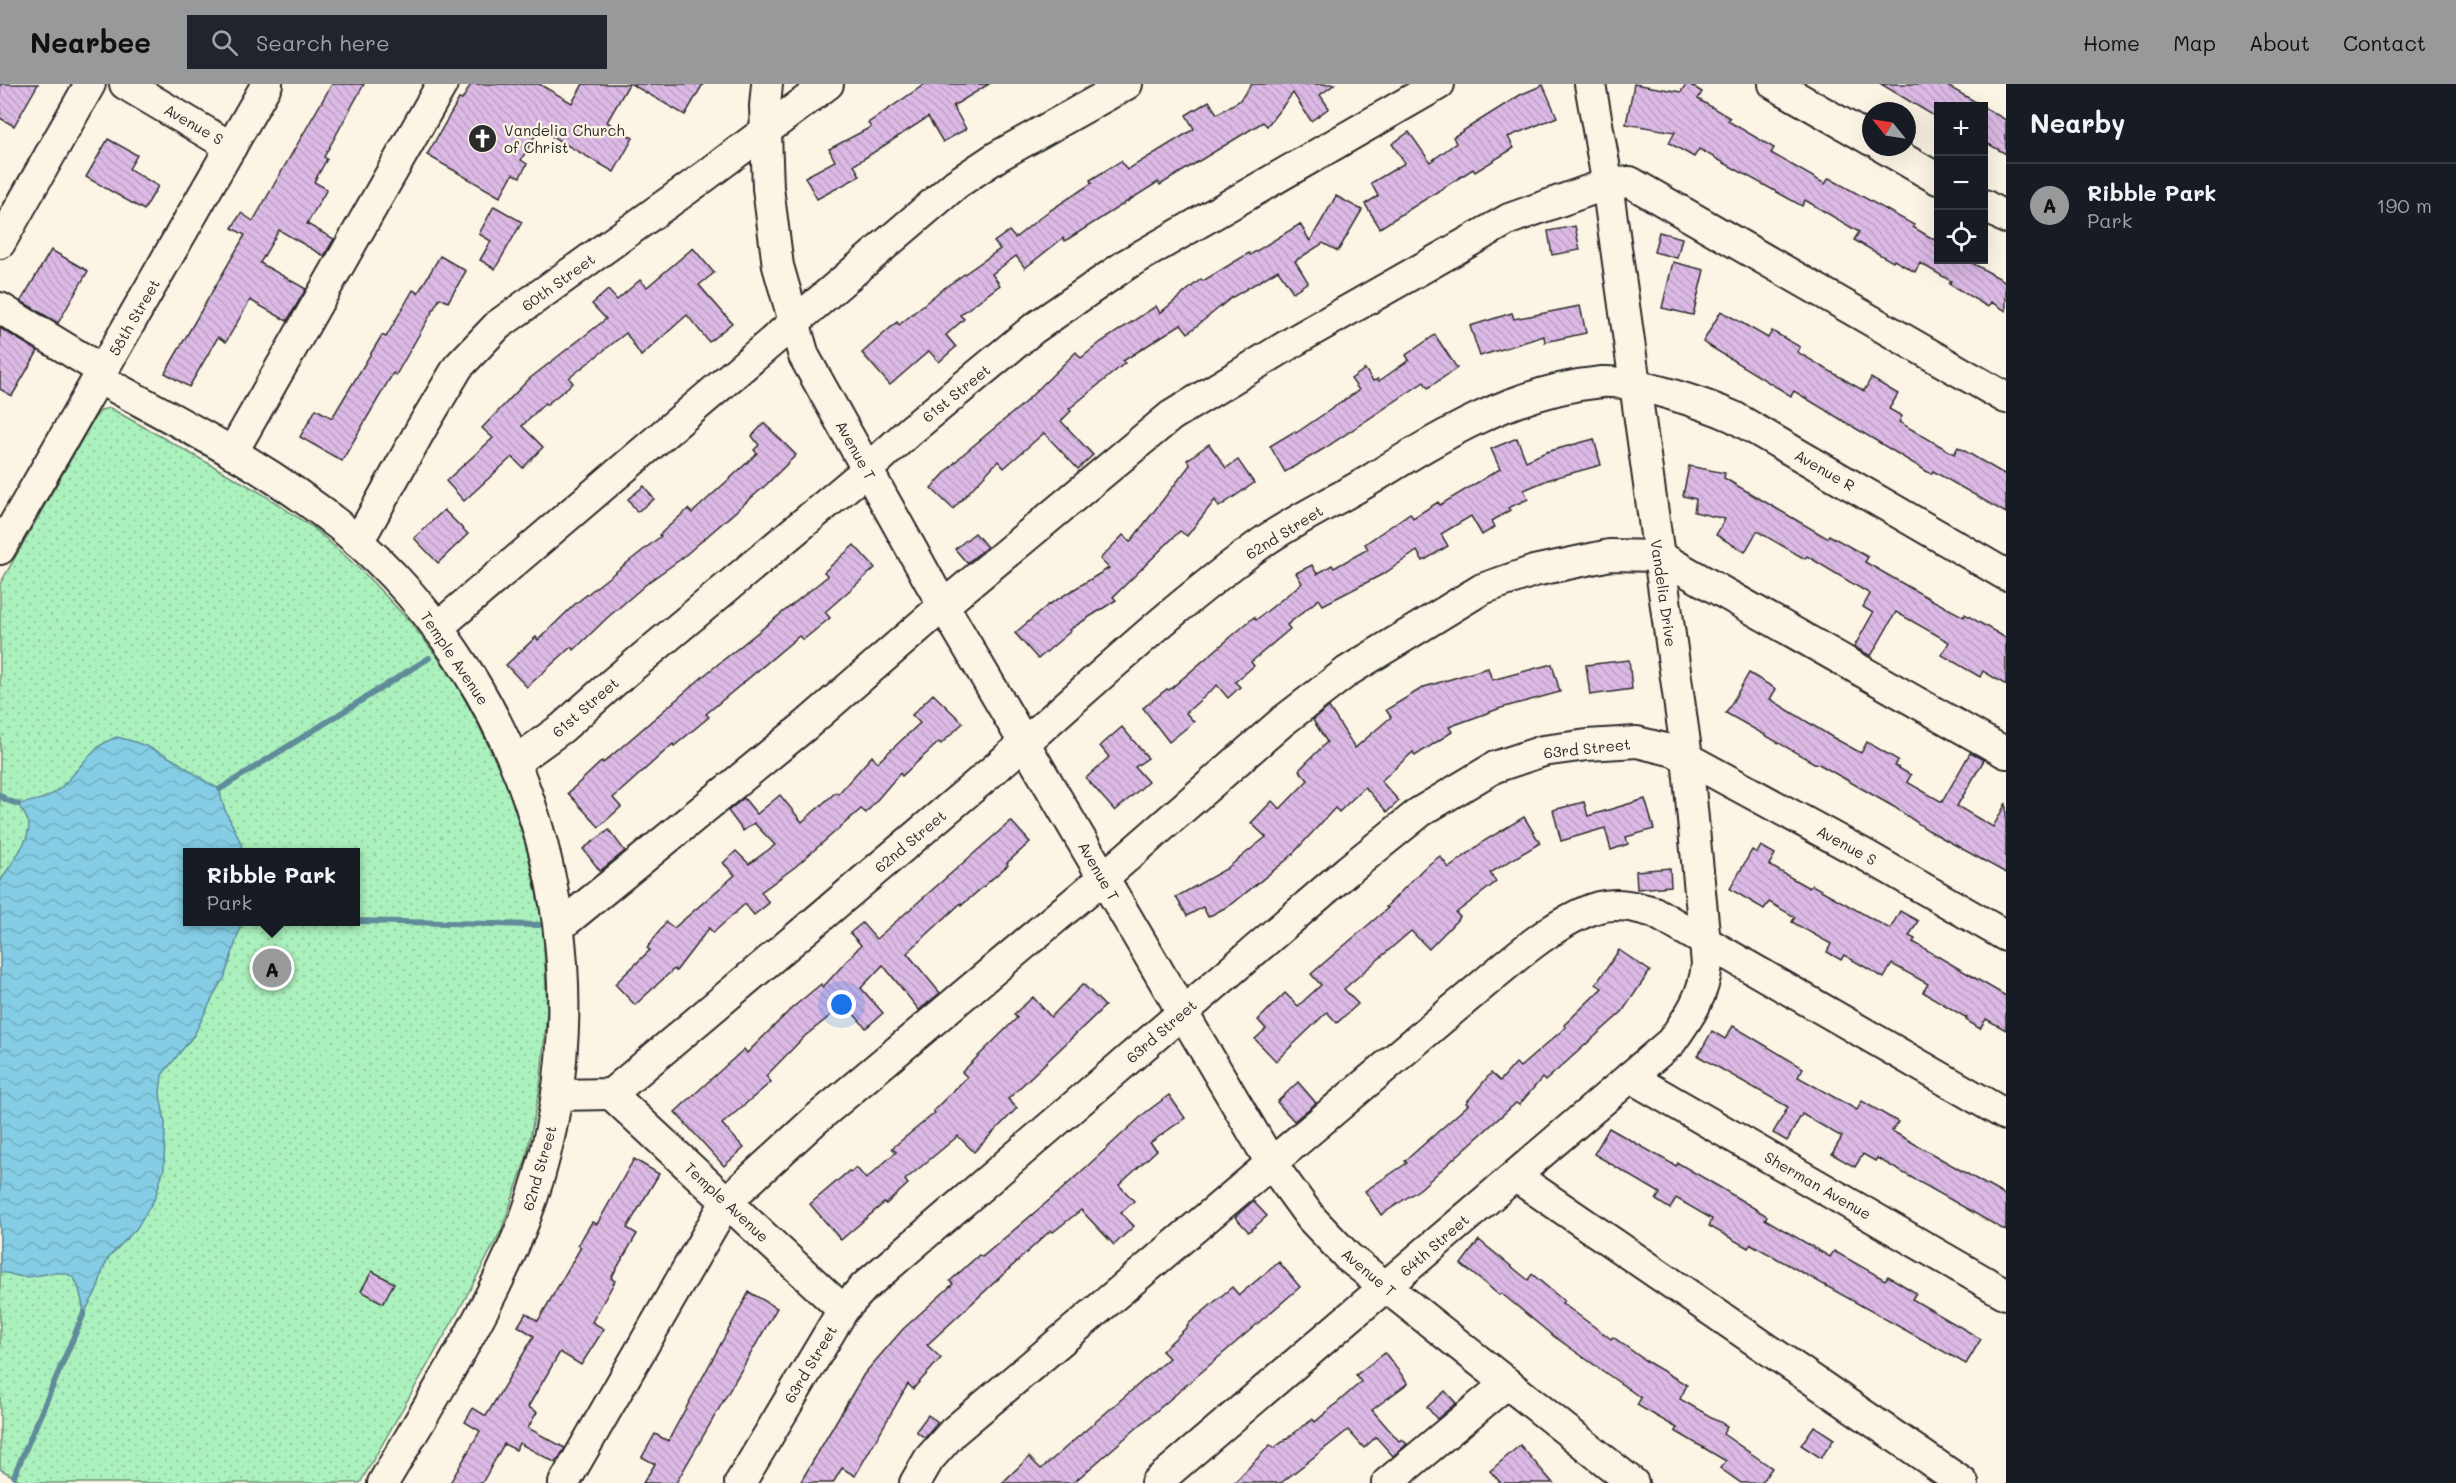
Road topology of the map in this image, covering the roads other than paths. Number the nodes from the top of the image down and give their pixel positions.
1 (90, 84) edge
2 (125, 84) edge
3 (267, 84) edge
4 (442, 84) edge
5 (767, 84) edge
6 (828, 84) edge
7 (1127, 84) edge
8 (1439, 84) edge
9 (1590, 84) edge
10 (1774, 84) edge
11 (766, 130) junction
12 (1862, 135) edge
13 (231, 147) junction
14 (1898, 156) edge
15 (1934, 177) edge
16 (1607, 184) junction
17 (1988, 208) edge
18 (2006, 218) edge
19 (0, 243) edge
20 (0, 308) edge
21 (794, 324) junction
22 (101, 375) junction
23 (1635, 386) junction
24 (2006, 398) edge
25 (232, 453) junction
26 (867, 470) junction
27 (358, 542) junction
28 (0, 549) edge
29 (1659, 556) junction
30 (2006, 575) edge
31 (944, 605) junction
32 (437, 628) junction
33 (1025, 743) junction
34 (2006, 753) edge
35 (1687, 757) junction
36 (515, 762) junction
37 (1103, 878) junction
38 (559, 927) junction
39 (2006, 936) edge
40 (1705, 941) junction
41 (1182, 1013) junction
42 (1630, 1077) junction
43 (611, 1094) junction
44 (557, 1095) junction
45 (2006, 1115) edge
46 (1271, 1163) junction
47 (1515, 1176) junction
48 (726, 1202) junction
49 (1386, 1287) junction
50 (2006, 1294) edge
51 (843, 1310) junction
52 (1507, 1383) junction
53 (1630, 1482) edge
54 (383, 1483) edge
55 (564, 1483) edge
56 (740, 1483) edge
57 (915, 1483) edge
58 (1156, 1483) edge
59 (1387, 1483) edge
60 (1963, 1483) edge

1 - 19 street
2 - 13 street, Avenue S
3 - 13 street, 58th Street
4 - 25 street
5 - 11 street, Avenue T
6 - 11 street, 60th Street
7 - 21 street
8 - 26 street, 61st Street
9 - 16 street, Vandelia Drive
10 - 12 street
11 - 21 street, Avenue T
11 - 27 street, 60th Street
13 - 22 street, 58th Street
14 - 15 street
16 - 23 street, Vandelia Drive
16 - 24 street
16 - 31 street
17 - 18 street
20 - 22 street, Temple Avenue
21 - 26 street, Avenue T
21 - 32 street
22 - 25 street, Temple Avenue
22 - 28 street, 58th Street
23 - 29 street, Vandelia Drive
23 - 30 street, Avenue R
23 - 33 street, 62nd Street
25 - 27 street, Temple Avenue
26 - 31 street, Avenue T
26 - 36 street, 61st Street
27 - 32 street, Temple Avenue
29 - 34 street
29 - 35 street, Vandelia Drive
29 - 37 street
31 - 33 street, Avenue T
31 - 38 street
32 - 36 street, Temple Avenue
33 - 37 street, Avenue T
33 - 43 street, 62nd Street
35 - 39 street, Avenue S
35 - 40 street, Vandelia Drive
35 - 41 street, 63rd Street
36 - 38 street, Temple Avenue
37 - 41 street, Avenue T
37 - 48 street
38 - 44 street, Temple Avenue
40 - 42 street, Vandelia Drive
40 - 45 street
40 - 46 street
41 - 46 street, Avenue T
41 - 51 street, 63rd Street
42 - 47 street, 64th Street
42 - 50 street, Sherman Avenue
43 - 44 street
43 - 48 street, Temple Avenue
44 - 54 street, 62nd Street
46 - 49 street, Avenue T
46 - 57 street
47 - 49 street, 64th Street
47 - 60 street
48 - 51 street, Temple Avenue
48 - 55 street
49 - 52 street, Avenue T
49 - 58 street, 64th Street
51 - 56 street, 63rd Street
52 - 53 street, Avenue T
52 - 59 street

